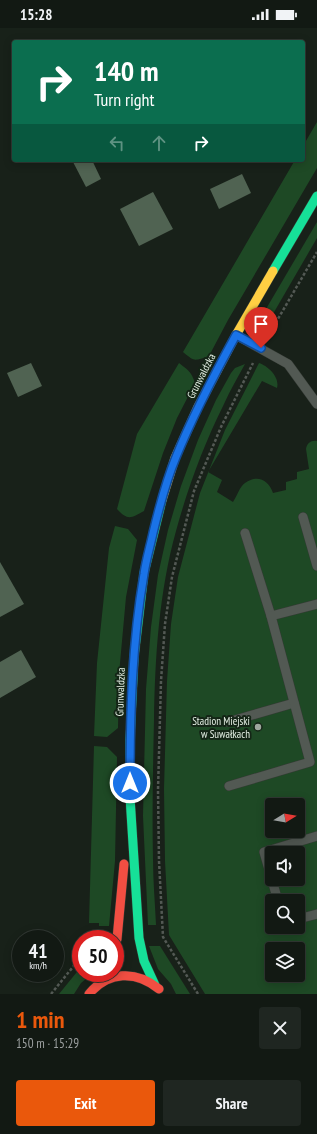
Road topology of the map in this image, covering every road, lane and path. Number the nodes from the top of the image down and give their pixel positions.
1 (317, 196) edge
2 (317, 252) edge
3 (236, 335) junction
4 (261, 348) junction
5 (317, 404) edge
6 (303, 517) dead end
7 (246, 533) dead end
8 (317, 566) edge
9 (317, 604) edge
10 (271, 616) junction
11 (294, 703) junction
12 (228, 722) dead end
13 (313, 761) edge
14 (229, 786) dead end
15 (130, 797) junction
16 (317, 836) edge
17 (276, 894) edge
18 (317, 914) edge
19 (305, 917) edge
20 (118, 930) edge
21 (72, 968) edge
22 (124, 975) edge
23 (101, 982) edge
24 (155, 985) junction
25 (51, 994) edge
26 (89, 994) edge
27 (163, 994) edge
28 (198, 994) edge

1 - 3 main road, Grunwaldzka
2 - 4 path
3 - 4 lane
3 - 15 main road, Grunwaldzka
4 - 5 lane
4 - 28 path
6 - 8 lane
7 - 10 lane
9 - 10 lane
10 - 11 lane
11 - 12 lane
11 - 13 lane
13 - 14 lane
15 - 20 main road, Grunwaldzka
15 - 24 main road, Grunwaldzka
16 - 17 lane
18 - 19 lane
21 - 25 path
22 - 24 main road
23 - 26 main road
24 - 27 main road

